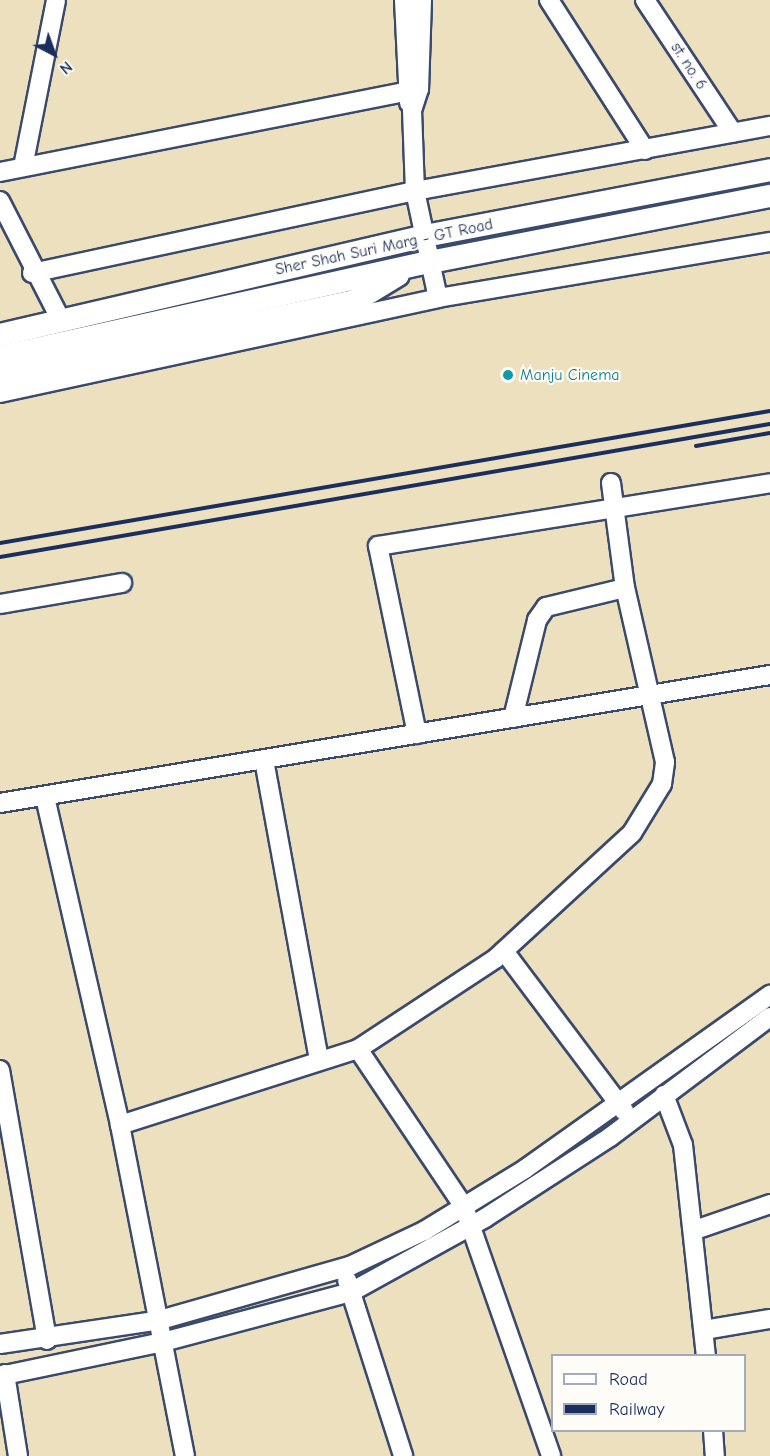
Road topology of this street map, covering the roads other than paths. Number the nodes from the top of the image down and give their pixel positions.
1 (56, 0) edge
2 (404, 0) edge
3 (422, 0) edge
4 (549, 0) edge
5 (645, 0) edge
6 (412, 91) junction
7 (770, 126) edge
8 (733, 133) junction
9 (645, 150) junction
10 (23, 167) junction
11 (770, 170) edge
12 (0, 172) edge
13 (415, 191) junction
14 (770, 196) edge
15 (0, 201) edge
16 (425, 236) junction
17 (770, 242) edge
18 (430, 262) junction
19 (406, 267) junction
20 (32, 273) junction
21 (438, 298) junction
22 (62, 322) junction
23 (0, 335) edge
24 (0, 357) edge
25 (0, 377) edge
26 (0, 393) edge
27 (611, 483) dead end
28 (770, 483) edge
29 (616, 509) junction
30 (122, 583) dead end
31 (624, 588) junction
32 (0, 604) edge
33 (770, 675) edge
34 (648, 696) junction
35 (513, 718) junction
36 (417, 734) junction
37 (264, 760) junction
38 (45, 797) junction
39 (0, 803) edge
40 (504, 951) junction
41 (770, 995) edge
42 (770, 1017) edge
43 (358, 1049) junction
44 (320, 1060) junction
45 (0, 1070) edge
46 (664, 1095) junction
47 (619, 1104) junction
48 (631, 1121) junction
49 (120, 1125) junction
50 (770, 1204) edge
51 (464, 1207) junction
52 (470, 1226) junction
53 (695, 1230) junction
54 (343, 1268) junction
55 (351, 1292) junction
56 (770, 1319) edge
57 (160, 1320) junction
58 (704, 1330) junction
59 (47, 1340) junction
60 (163, 1342) junction
61 (0, 1344) edge
62 (706, 1354) edge
63 (2, 1375) edge
64 (713, 1432) edge
65 (18, 1456) edge
66 (185, 1456) edge
67 (403, 1456) edge
68 (552, 1456) edge
69 (715, 1456) edge

1 - 10 street
2 - 6 street
3 - 6 street
4 - 9 street
5 - 8 street, st. no. 6
6 - 10 street
6 - 13 street
7 - 8 street
8 - 9 street
9 - 13 street
10 - 12 street
11 - 16 main road, Sher Shah Suri Marg - GT Road
13 - 16 street
13 - 20 street
14 - 18 main road, Sher Shah Suri Marg - GT Road
15 - 20 street
16 - 18 street
16 - 22 main road, Sher Shah Suri Marg - GT Road
17 - 21 street
18 - 19 main road, Sher Shah Suri Marg - GT Road
18 - 21 street
19 - 24 main road, Sher Shah Suri Marg - GT Road
19 - 25 main road
20 - 22 street
21 - 26 street
22 - 23 main road, Sher Shah Suri Marg - GT Road
27 - 29 street
28 - 29 street
29 - 31 street
29 - 36 street
30 - 32 street
31 - 34 street
31 - 35 street
33 - 34 street
34 - 35 street
34 - 40 street
35 - 36 street
36 - 37 street
37 - 38 street
37 - 44 street
38 - 39 street
38 - 49 street
40 - 43 street
40 - 47 street
41 - 47 street
42 - 46 street
43 - 44 street
43 - 51 street
44 - 49 street
45 - 59 street
46 - 48 street
46 - 53 street
47 - 48 street
47 - 51 street
48 - 52 street
49 - 57 street
50 - 53 street
51 - 52 street
51 - 54 street
52 - 55 street
52 - 68 street
53 - 58 street
54 - 55 street
54 - 57 street
55 - 60 street
55 - 67 street
56 - 58 street
57 - 59 street
57 - 60 street
58 - 62 street
59 - 61 street
60 - 63 street
60 - 66 street
63 - 65 street
64 - 69 street

